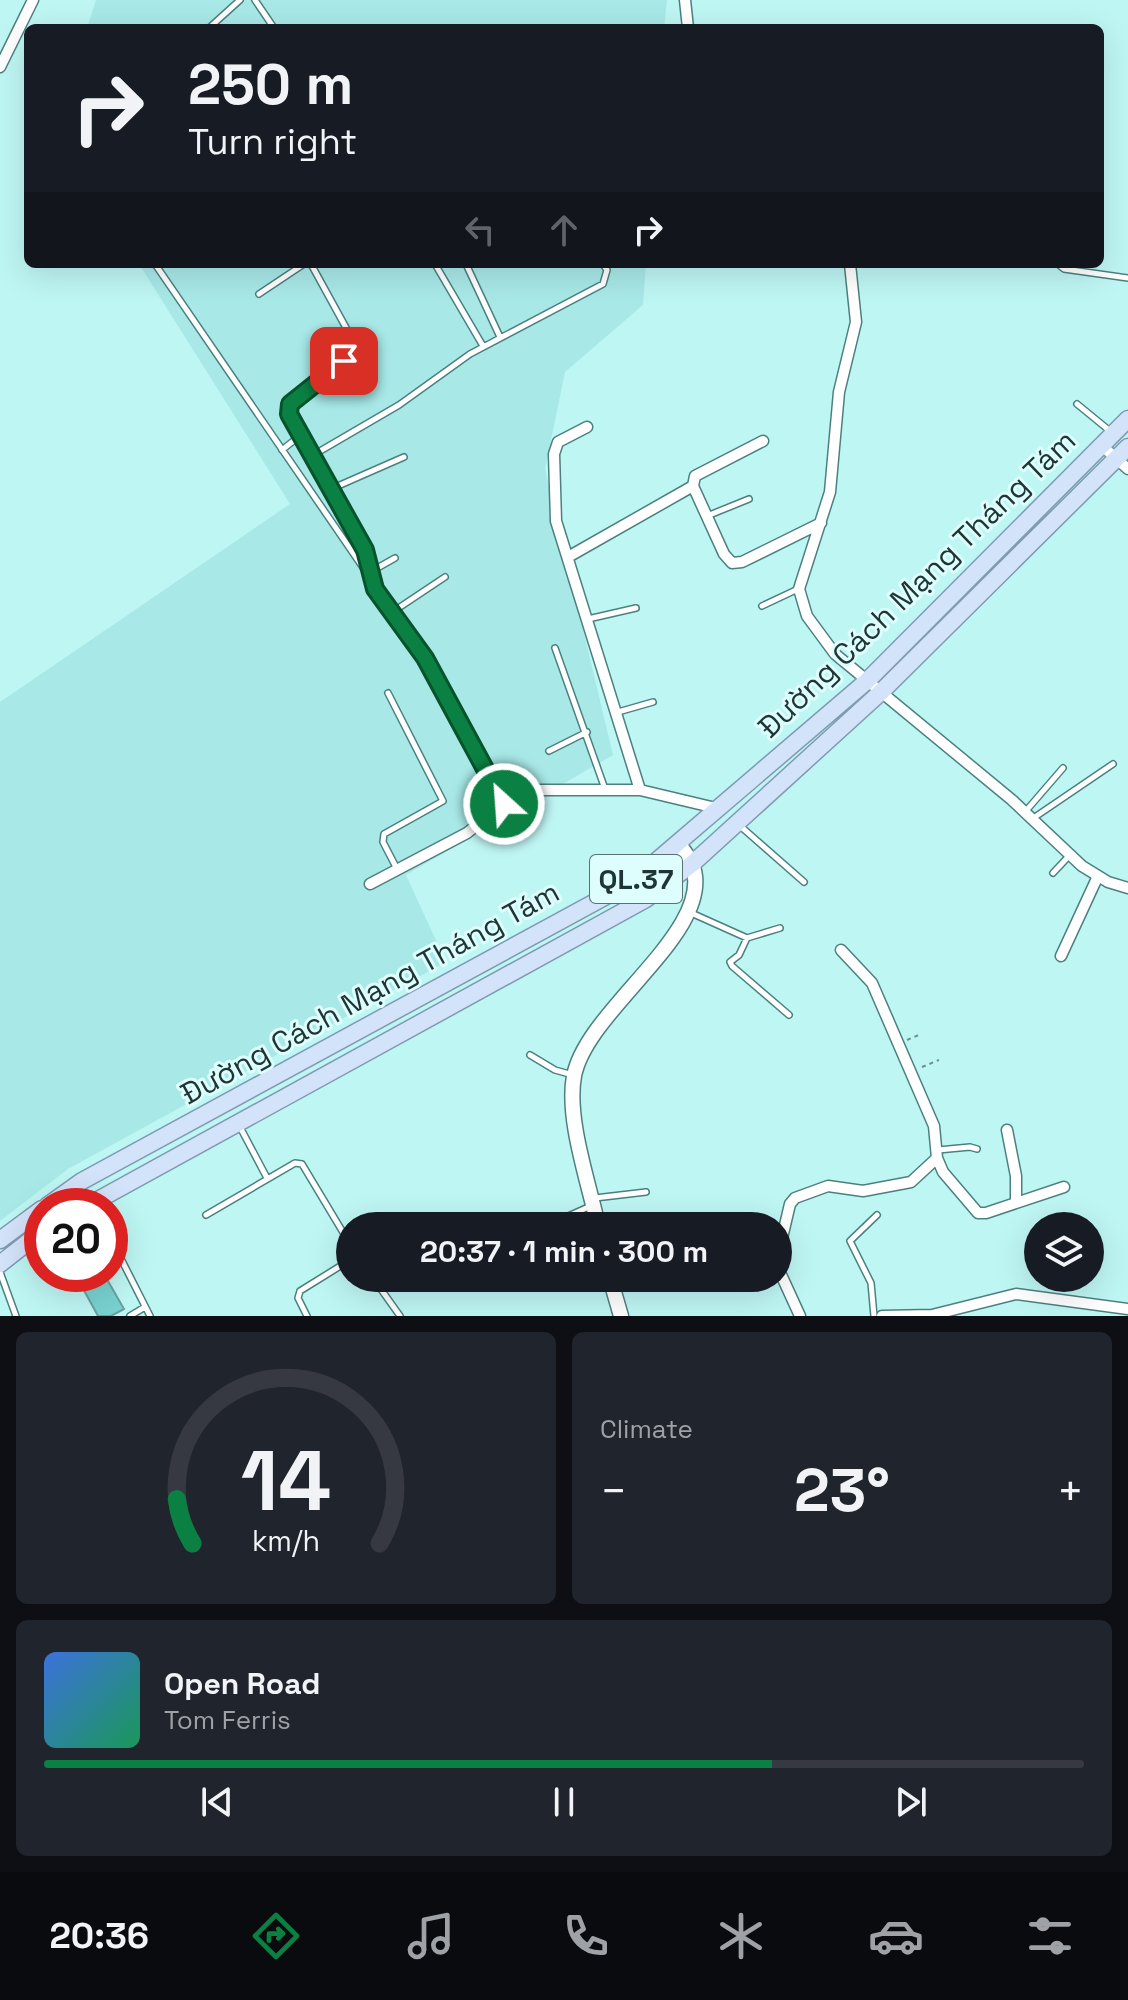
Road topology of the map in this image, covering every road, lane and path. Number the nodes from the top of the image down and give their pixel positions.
1 (33, 0) edge
2 (240, 0) edge
3 (255, 0) edge
4 (685, 0) edge
5 (213, 24) edge
6 (271, 24) edge
7 (688, 24) edge
8 (0, 67) edge
9 (158, 268) edge
10 (298, 268) edge
11 (313, 268) edge
12 (437, 268) edge
13 (468, 268) edge
14 (606, 268) edge
15 (850, 268) edge
16 (1063, 268) edge
17 (1128, 278) edge
18 (259, 294) dead end
19 (500, 337) junction
20 (483, 346) junction
21 (1077, 404) dead end
22 (1128, 419) edge
23 (587, 427) dead end
24 (302, 434) junction
25 (1106, 439) junction
26 (763, 441) dead end
27 (1128, 447) edge
28 (282, 450) junction
29 (315, 454) junction
30 (404, 457) dead end
31 (1122, 464) edge
32 (693, 486) junction
33 (331, 489) junction
34 (749, 499) dead end
35 (707, 516) junction
36 (821, 523) junction
37 (568, 557) junction
38 (395, 558) dead end
39 (372, 571) junction
40 (445, 577) dead end
41 (375, 589) junction
42 (799, 589) junction
43 (762, 606) dead end
44 (636, 608) dead end
45 (391, 613) junction
46 (588, 619) junction
47 (555, 648) dead end
48 (867, 681) junction
49 (881, 692) junction
50 (388, 693) dead end
51 (653, 702) dead end
52 (617, 713) junction
53 (587, 732) junction
54 (549, 751) dead end
55 (1113, 764) dead end
56 (1063, 768) dead end
57 (605, 789) junction
58 (640, 790) junction
59 (504, 804) junction
60 (720, 809) junction
61 (1028, 815) junction
62 (735, 822) junction
63 (679, 844) junction
64 (1070, 855) junction
65 (692, 864) junction
66 (397, 869) junction
67 (1053, 873) dead end
68 (1098, 876) junction
69 (804, 882) dead end
70 (370, 884) dead end
71 (1128, 888) edge
72 (688, 911) junction
73 (780, 928) dead end
74 (747, 938) junction
75 (841, 950) dead end
76 (1061, 956) dead end
77 (789, 1015) dead end
78 (921, 1034) dead end
79 (898, 1043) junction
80 (530, 1055) dead end
81 (939, 1060) dead end
82 (910, 1072) junction
83 (574, 1075) junction
84 (237, 1123) junction
85 (1007, 1130) dead end
86 (977, 1149) dead end
87 (938, 1154) junction
88 (267, 1178) junction
89 (82, 1181) junction
90 (1064, 1187) dead end
91 (72, 1188) edge
92 (85, 1188) edge
93 (121, 1188) edge
94 (646, 1192) dead end
95 (593, 1202) junction
96 (1016, 1202) junction
97 (573, 1212) edge
98 (595, 1212) edge
99 (788, 1212) edge
100 (206, 1215) dead end
101 (877, 1215) dead end
102 (336, 1219) edge
103 (24, 1223) edge
104 (0, 1240) edge
105 (24, 1245) edge
106 (0, 1264) edge
107 (336, 1269) edge
108 (0, 1272) edge
109 (128, 1273) edge
110 (383, 1292) edge
111 (614, 1292) edge
112 (789, 1292) edge
113 (145, 1307) junction
114 (1128, 1309) edge
115 (16, 1316) edge
116 (130, 1316) edge
117 (150, 1316) edge
118 (307, 1316) edge
119 (400, 1316) edge
120 (621, 1316) edge
121 (800, 1316) edge
122 (874, 1316) edge
123 (882, 1316) edge

1 - 8 street
2 - 5 lane
3 - 6 lane
4 - 7 street
9 - 28 lane
10 - 18 lane
11 - 24 lane
12 - 20 lane
13 - 19 lane
14 - 19 lane
15 - 36 street
16 - 17 lane
19 - 20 lane
20 - 29 lane
21 - 25 lane
22 - 25 main road, Đường Cách Mạng Tháng Tám / QL.37
23 - 37 street
24 - 28 lane
24 - 29 lane
25 - 31 street
25 - 48 main road, Đường Cách Mạng Tháng Tám / QL.37
26 - 32 street
27 - 31 main road, Đường Cách Mạng Tháng Tám / QL.37
28 - 41 lane
29 - 33 lane
30 - 33 lane
31 - 49 main road, Đường Cách Mạng Tháng Tám / QL.37
32 - 35 street
32 - 37 street
33 - 39 lane
34 - 35 lane
35 - 36 street
36 - 42 street
37 - 46 street
38 - 39 lane
39 - 41 lane
40 - 45 lane
41 - 45 lane
42 - 43 lane
42 - 48 street
44 - 46 lane
45 - 59 lane
46 - 52 street
47 - 53 lane
48 - 49 street
48 - 60 main road, Đường Cách Mạng Tháng Tám / QL.37
49 - 61 street
49 - 62 main road, Đường Cách Mạng Tháng Tám / QL.37
50 - 66 lane
51 - 52 lane
52 - 58 street
53 - 54 lane
53 - 57 lane
55 - 61 lane
56 - 61 lane
57 - 58 street
57 - 59 street
58 - 60 street
59 - 66 street
60 - 63 main road, Đường Cách Mạng Tháng Tám / QL.37
61 - 64 street
62 - 65 main road, Đường Cách Mạng Tháng Tám / QL.37
62 - 69 lane
63 - 65 main road
63 - 89 main road, Đường Cách Mạng Tháng Tám / QL.37
64 - 67 lane
64 - 68 street
65 - 72 main road
65 - 84 main road, Đường Cách Mạng Tháng Tám / QL.37
66 - 70 street
68 - 71 street
68 - 76 street
72 - 74 lane
72 - 83 main road
73 - 74 lane
74 - 77 lane
75 - 79 street
78 - 79 path
79 - 82 street
80 - 83 lane
81 - 82 path
82 - 87 street
83 - 95 main road
84 - 88 lane
84 - 93 main road, Đường Cách Mạng Tháng Tám / QL.37
85 - 96 street
86 - 87 lane
87 - 96 street
87 - 99 street
88 - 100 lane
88 - 102 lane
89 - 91 main road, Đường Cách Mạng Tháng Tám / QL.37
89 - 92 lane
90 - 96 street
94 - 95 lane
95 - 97 lane
95 - 98 main road
101 - 122 lane
103 - 104 main road, Đường Cách Mạng Tháng Tám / QL.37
105 - 106 main road
107 - 118 lane
108 - 115 lane
109 - 113 lane
110 - 119 lane
111 - 120 main road
112 - 121 street
113 - 116 lane
113 - 117 lane
114 - 123 street

